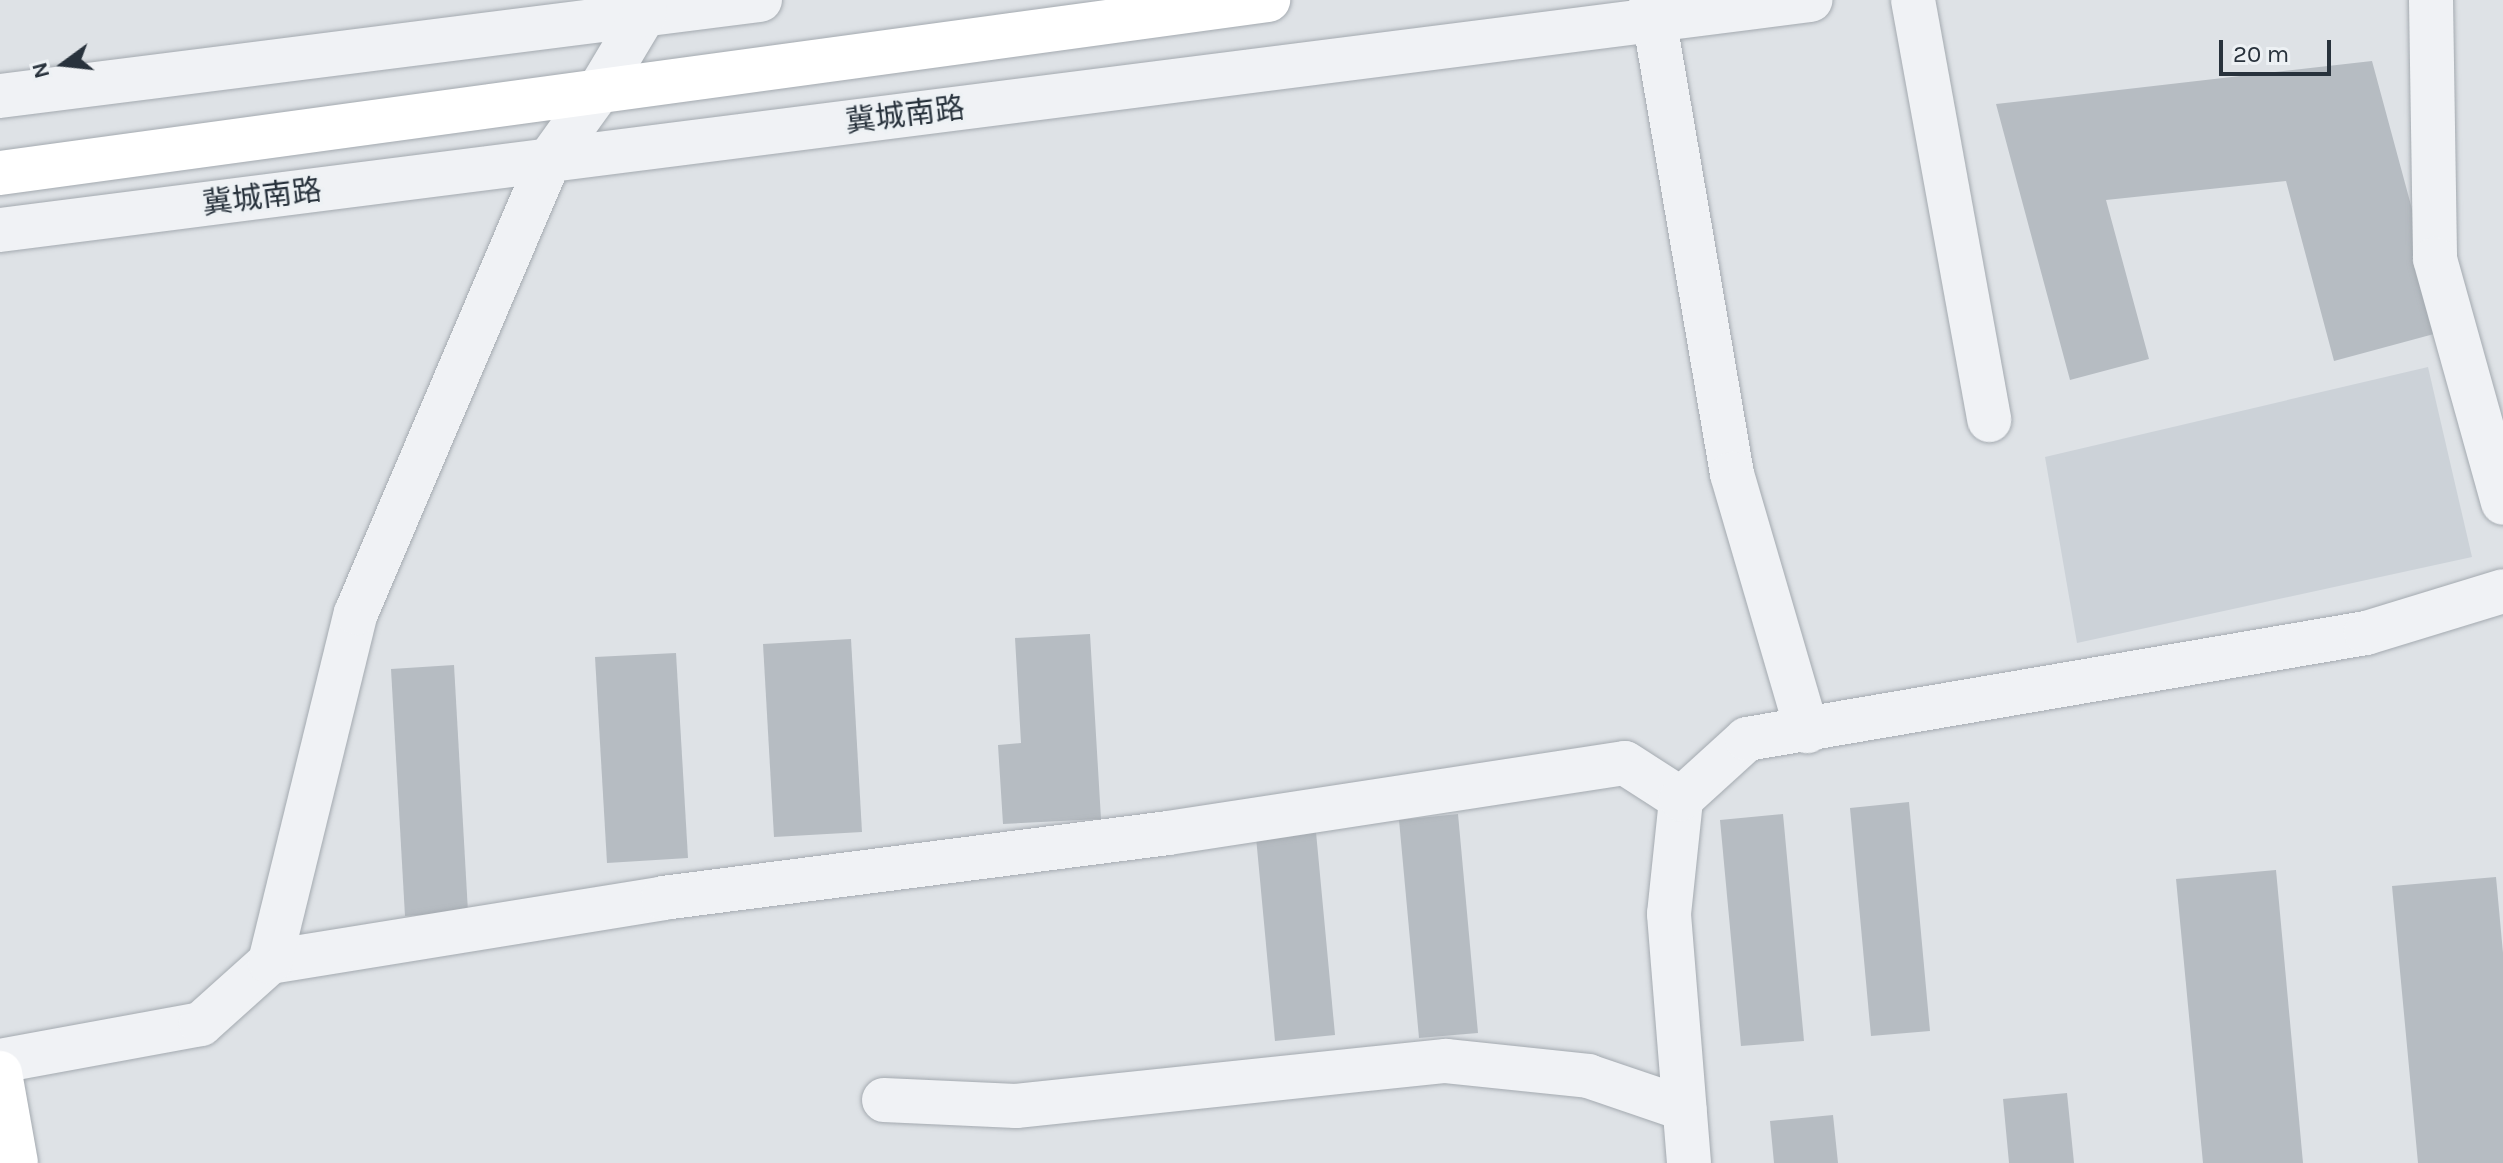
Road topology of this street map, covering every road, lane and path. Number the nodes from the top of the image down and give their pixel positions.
1 (760, 0) edge
2 (1268, 0) edge
3 (1810, 0) edge
4 (1913, 0) edge
5 (2431, 0) edge
6 (644, 7) edge
7 (1653, 10) edge
8 (598, 92) junction
9 (0, 96) edge
10 (549, 160) junction
11 (0, 173) edge
12 (0, 230) edge
13 (1989, 420) dead end
14 (2503, 503) edge
15 (2503, 591) edge
16 (1807, 731) junction
17 (1681, 799) junction
18 (270, 962) junction
19 (0, 1061) edge
20 (0, 1073) edge
21 (884, 1100) dead end
22 (1685, 1109) junction
23 (16, 1163) edge
24 (1689, 1163) edge

1 - 6 street
2 - 8 main road, 冀城南路
3 - 7 street, 冀城南路
4 - 13 street
5 - 14 street
6 - 8 street
6 - 9 street
7 - 10 street, 冀城南路
7 - 16 street
8 - 10 street
8 - 11 main road, 冀城南路
10 - 12 street, 冀城南路
10 - 18 street
15 - 16 street
16 - 17 street
17 - 18 street
17 - 22 street
18 - 19 street
20 - 23 main road
21 - 22 street
22 - 24 street

